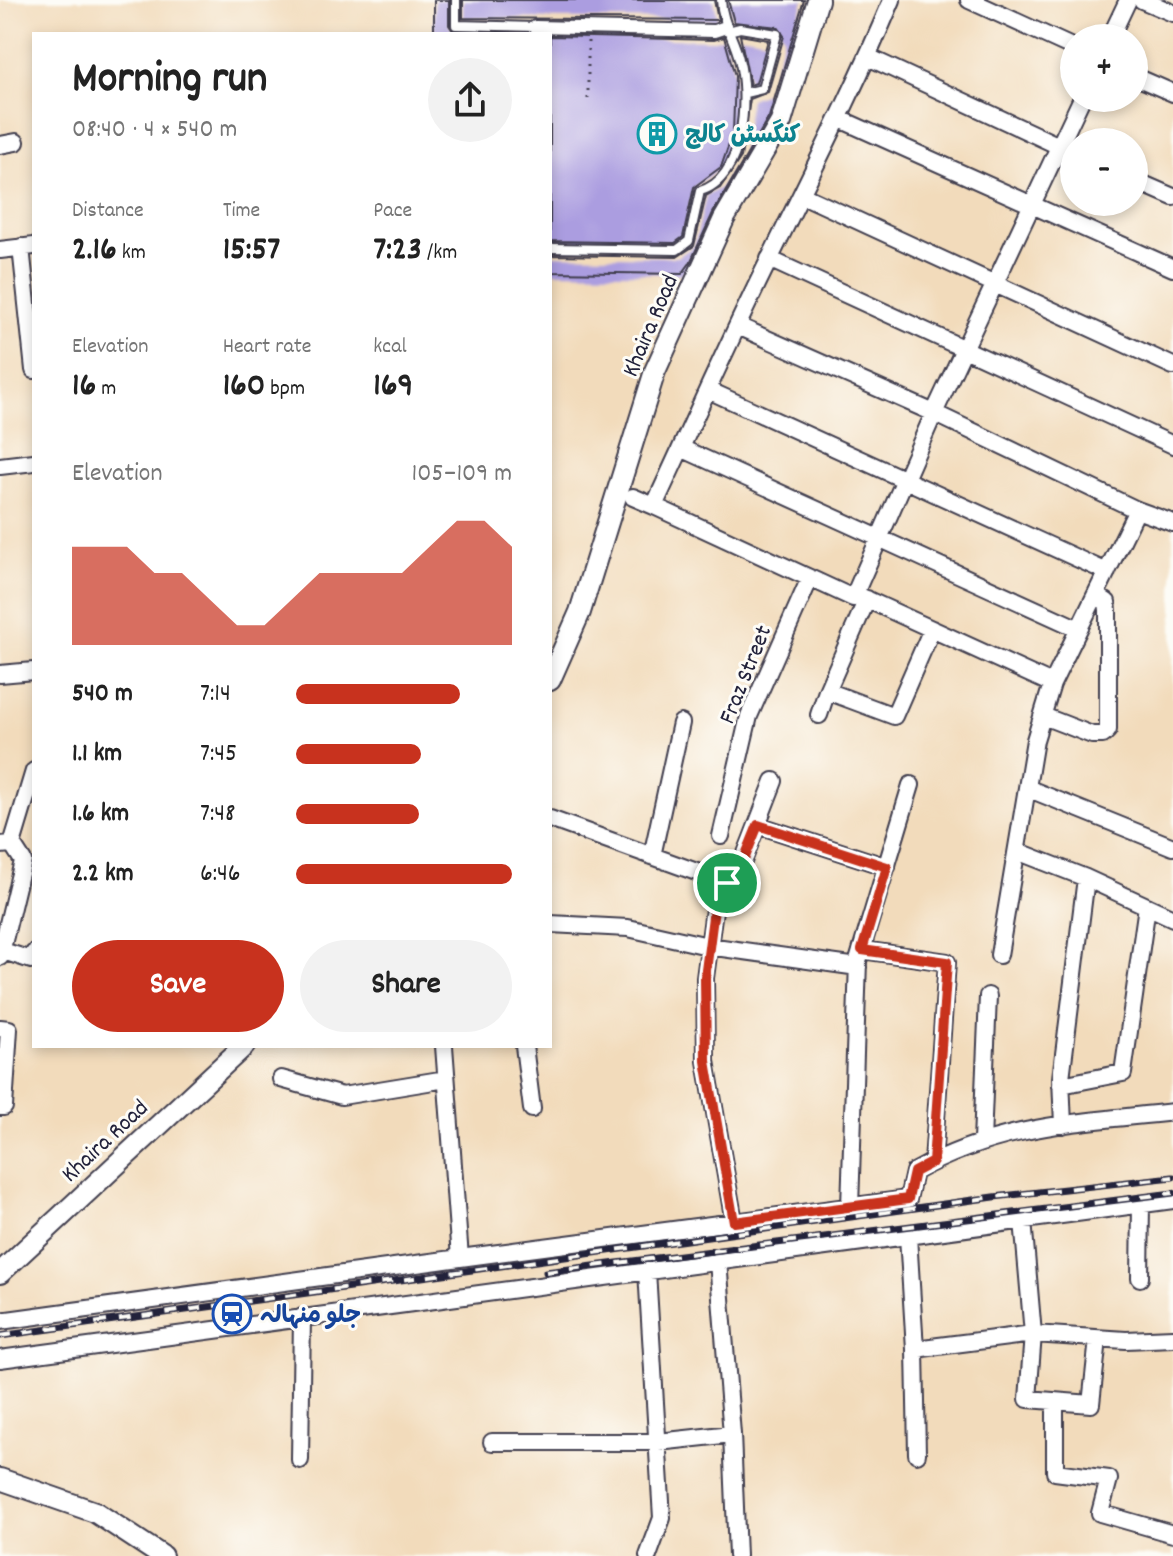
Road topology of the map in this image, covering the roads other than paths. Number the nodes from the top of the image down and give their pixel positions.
1 (456, 0) edge
2 (721, 0) edge
3 (818, 0) edge
4 (892, 0) edge
5 (969, 0) edge
6 (1128, 0) edge
7 (1142, 0) edge
8 (1173, 13) edge
9 (1117, 24) edge
10 (535, 27) joint
11 (727, 29) junction
12 (1060, 42) edge
13 (868, 57) junction
14 (1148, 82) edge
15 (745, 93) junction
16 (1173, 93) edge
17 (840, 119) junction
18 (1060, 147) edge
19 (1060, 162) edge
20 (1148, 186) edge
21 (802, 195) junction
22 (1173, 197) edge
23 (1034, 205) junction
24 (27, 246) edge
25 (552, 248) edge
26 (0, 250) edge
27 (769, 259) junction
28 (1173, 268) edge
29 (996, 286) junction
30 (738, 326) junction
31 (32, 335) edge
32 (963, 348) junction
33 (1173, 366) edge
34 (708, 390) junction
35 (934, 413) junction
36 (1173, 445) edge
37 (681, 448) junction
38 (32, 462) edge
39 (0, 466) edge
40 (904, 479) junction
41 (633, 497) dead end
42 (654, 506) junction
43 (1137, 510) junction
44 (1173, 523) edge
45 (878, 539) junction
46 (1107, 572) junction
47 (810, 578) junction
48 (1096, 595) junction
49 (861, 596) junction
50 (932, 629) junction
51 (1079, 629) junction
52 (32, 671) edge
53 (552, 672) edge
54 (0, 674) edge
55 (1052, 684) junction
56 (827, 691) junction
57 (819, 715) dead end
58 (1043, 716) junction
59 (681, 723) dead end
60 (774, 781) dead end
61 (32, 785) edge
62 (911, 785) dead end
63 (1027, 788) junction
64 (29, 806) edge
65 (552, 820) edge
66 (758, 825) junction
67 (721, 836) dead end
68 (6, 844) edge
69 (1173, 847) edge
70 (1017, 851) junction
71 (652, 856) junction
72 (887, 867) junction
73 (1086, 878) junction
74 (718, 879) junction
75 (1147, 906) junction
76 (1173, 918) edge
77 (552, 924) edge
78 (708, 946) junction
79 (862, 950) junction
80 (1, 952) edge
81 (999, 955) dead end
82 (32, 958) edge
83 (858, 967) junction
84 (988, 996) dead end
85 (0, 1028) edge
86 (242, 1048) edge
87 (444, 1048) edge
88 (524, 1048) edge
89 (281, 1079) dead end
90 (446, 1079) junction
91 (1061, 1085) junction
92 (0, 1107) edge
93 (532, 1109) dead end
94 (1173, 1112) edge
95 (1063, 1125) junction
96 (982, 1141) junction
97 (933, 1162) junction
98 (1173, 1200) edge
99 (1141, 1204) junction
100 (850, 1207) junction
101 (1023, 1220) junction
102 (734, 1222) junction
103 (908, 1236) junction
104 (460, 1258) junction
105 (718, 1261) junction
106 (647, 1271) junction
107 (0, 1273) edge
108 (1140, 1278) dead end
109 (302, 1317) junction
110 (0, 1321) edge
111 (1033, 1334) junction
112 (1173, 1338) edge
113 (1098, 1339) junction
114 (915, 1349) junction
115 (0, 1359) edge
116 (1055, 1401) junction
117 (732, 1434) junction
118 (492, 1442) dead end
119 (658, 1442) junction
120 (917, 1454) dead end
121 (300, 1460) dead end
122 (0, 1479) edge
123 (1173, 1534) edge
124 (162, 1556) edge
125 (648, 1556) edge
126 (737, 1556) edge

1 - 10 lane
2 - 11 lane
3 - 53 street, Khaira Road
4 - 13 street
5 - 12 street
6 - 9 street
7 - 8 street
10 - 11 street
11 - 15 lane
11 - 15 lane
13 - 17 street
13 - 18 street
14 - 16 street
15 - 25 lane
17 - 21 street
17 - 23 street
19 - 23 street
20 - 22 street
21 - 27 street
21 - 29 street
23 - 28 street
23 - 29 street
24 - 26 street
24 - 31 street
27 - 30 street
27 - 32 street
29 - 32 street
29 - 33 street
30 - 34 street
30 - 35 street
32 - 35 street
32 - 36 street
34 - 37 street
34 - 40 street
35 - 40 street
35 - 43 street
37 - 42 street
37 - 45 street
38 - 39 street
40 - 45 street
40 - 46 street
41 - 42 street
42 - 47 street
43 - 44 street
43 - 46 street
45 - 49 street
45 - 51 street
46 - 48 street
47 - 49 street
47 - 67 street, Fraz Street
48 - 51 street
48 - 58 street
49 - 50 street
49 - 56 street
50 - 55 street
50 - 56 street
51 - 55 street
52 - 54 street
55 - 58 street
56 - 57 street
58 - 63 street
59 - 71 street
60 - 66 street
61 - 64 street
62 - 72 street
63 - 69 street
63 - 70 street
64 - 68 street
65 - 71 street
66 - 72 street
66 - 74 street
68 - 80 street
70 - 73 street
70 - 81 street
71 - 74 street
72 - 79 street
73 - 75 street
73 - 91 street
74 - 78 street
75 - 76 street
75 - 91 street
77 - 78 street
78 - 83 street
78 - 102 street
79 - 83 street
79 - 97 street
80 - 82 street
83 - 100 street
84 - 96 street
85 - 92 street
86 - 107 street, Khaira Road
87 - 90 street
88 - 93 street
89 - 90 street
90 - 104 street
91 - 95 street
94 - 95 street
95 - 96 street
96 - 97 street
97 - 100 street
98 - 99 street
99 - 101 street
99 - 108 street
100 - 102 street
101 - 103 street
101 - 111 street
102 - 104 street
103 - 105 street
103 - 114 street
104 - 110 street
105 - 106 street
105 - 117 street
106 - 109 street
106 - 119 street
109 - 115 street
109 - 121 street
111 - 113 street
111 - 114 street
111 - 116 street
112 - 113 street
113 - 116 street
114 - 120 street
116 - 123 street
117 - 119 street
117 - 126 street
118 - 119 street
119 - 125 street
122 - 124 street

